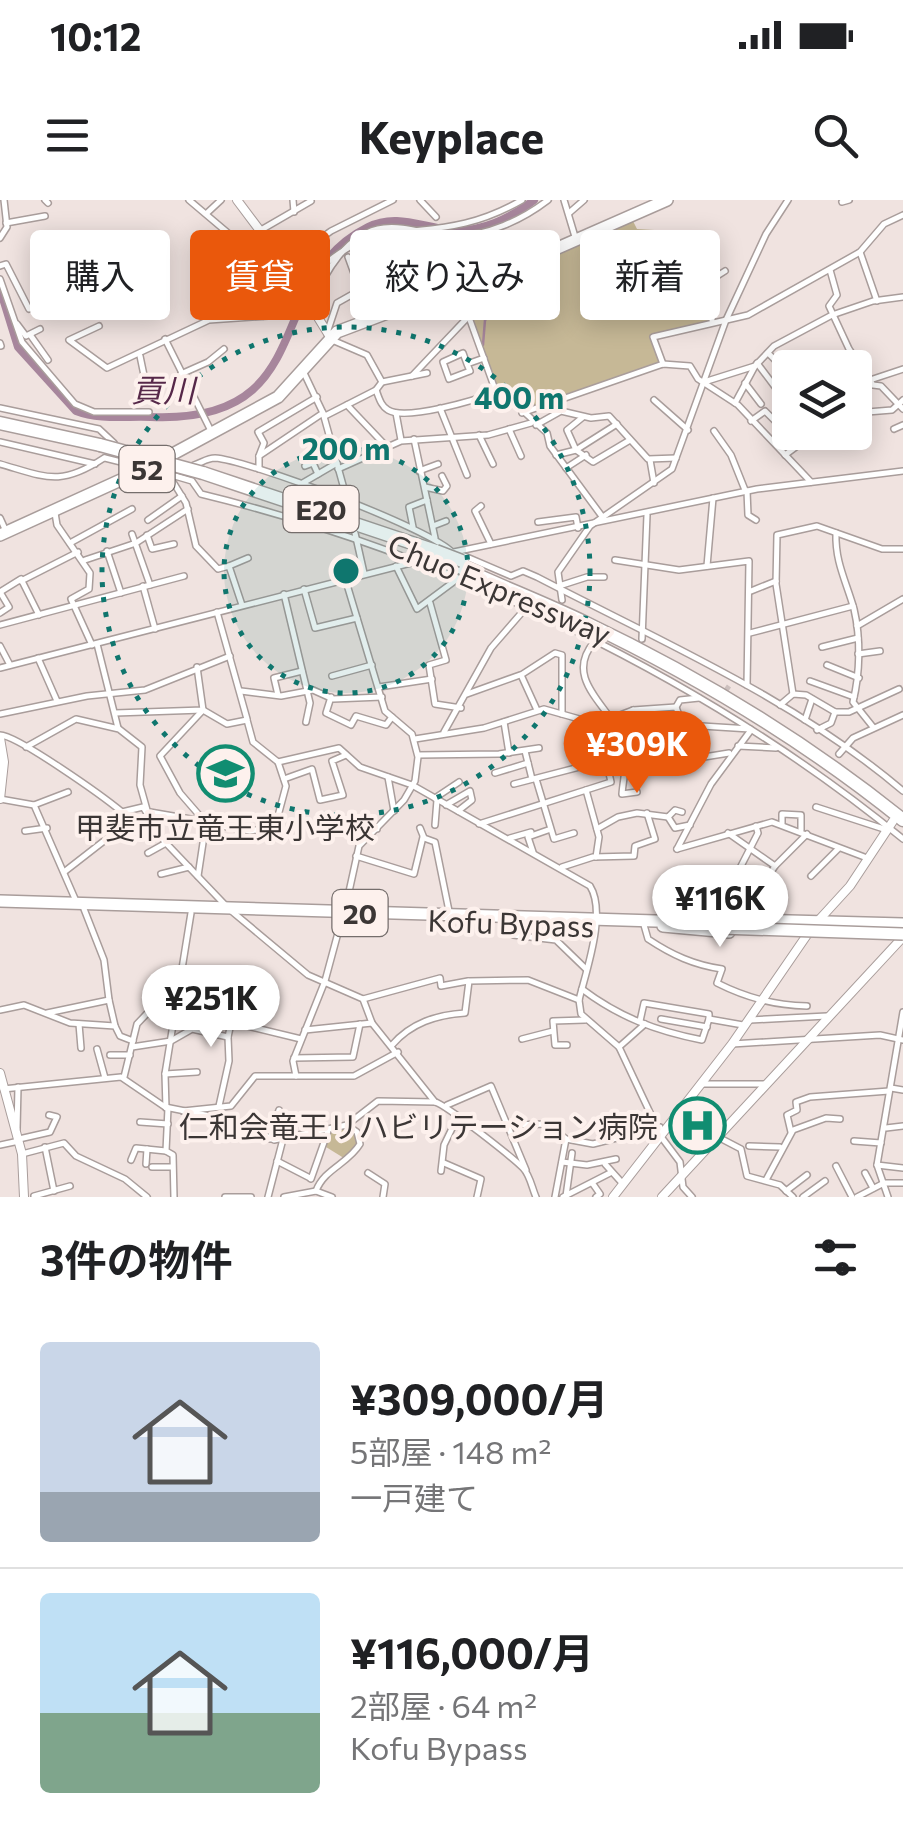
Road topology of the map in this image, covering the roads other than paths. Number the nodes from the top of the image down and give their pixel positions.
1 (4, 200) edge
2 (189, 200) edge
3 (221, 200) edge
4 (237, 200) edge
5 (293, 200) edge
6 (393, 200) edge
7 (420, 200) edge
8 (522, 200) edge
9 (548, 200) edge
10 (565, 200) edge
11 (584, 200) edge
12 (667, 200) edge
13 (788, 200) edge
14 (310, 201) edge
15 (644, 204) edge
16 (294, 212) junction
17 (207, 213) junction
18 (569, 214) junction
19 (903, 215) edge
20 (45, 216) dead end
21 (381, 216) dead end
22 (6, 223) junction
23 (222, 230) edge
24 (261, 230) joint
25 (330, 232) edge
26 (0, 238) edge
27 (338, 239) dead end
28 (576, 241) junction
29 (560, 247) edge
30 (860, 252) junction
31 (348, 257) dead end
32 (350, 261) edge
33 (0, 266) edge
34 (830, 269) junction
35 (330, 270) edge
36 (725, 271) dead end
37 (720, 274) edge
38 (0, 279) edge
39 (350, 297) edge
40 (903, 297) edge
41 (878, 300) junction
42 (29, 308) dead end
43 (832, 315) junction
44 (209, 320) edge
45 (321, 320) edge
46 (367, 320) edge
47 (466, 320) edge
48 (469, 320) edge
49 (712, 320) edge
50 (720, 320) edge
51 (726, 320) junction
52 (15, 322) junction
53 (100, 326) dead end
54 (40, 329) dead end
55 (329, 335) junction
56 (31, 336) junction
57 (165, 339) junction
58 (224, 349) dead end
59 (852, 350) edge
60 (768, 352) junction
61 (140, 356) junction
62 (772, 356) edge
63 (484, 358) junction
64 (48, 360) dead end
65 (467, 364) junction
66 (663, 364) junction
67 (756, 364) junction
68 (903, 369) edge
69 (304, 373) junction
70 (427, 373) dead end
71 (181, 374) junction
72 (412, 376) junction
73 (872, 379) edge
74 (382, 382) junction
75 (704, 382) junction
76 (872, 382) edge
77 (745, 383) junction
78 (146, 385) dead end
79 (772, 385) edge
80 (376, 390) junction
81 (496, 392) junction
82 (317, 397) junction
83 (654, 400) dead end
84 (735, 403) junction
85 (761, 404) dead end
86 (901, 404) edge
87 (347, 405) junction
88 (0, 408) edge
89 (440, 408) junction
90 (150, 412) dead end
91 (872, 412) edge
92 (396, 413) junction
93 (522, 413) junction
94 (324, 414) junction
95 (583, 417) junction
96 (772, 418) edge
97 (751, 421) junction
98 (533, 424) junction
99 (617, 424) junction
100 (903, 425) edge
101 (0, 426) edge
102 (509, 429) junction
103 (688, 430) junction
104 (894, 430) dead end
105 (714, 432) dead end
106 (213, 433) junction
107 (451, 435) junction
108 (478, 435) junction
109 (414, 439) junction
110 (630, 440) junction
111 (401, 441) junction
112 (0, 442) edge
113 (124, 446) junction
114 (386, 446) junction
115 (576, 450) junction
116 (792, 450) edge
117 (100, 455) junction
118 (586, 455) junction
119 (785, 455) junction
120 (260, 456) junction
121 (506, 456) dead end
122 (556, 456) junction
123 (168, 457) junction
124 (677, 458) junction
125 (650, 460) junction
126 (0, 464) edge
127 (438, 464) dead end
128 (493, 464) dead end
129 (305, 466) dead end
130 (337, 466) junction
131 (148, 468) junction
132 (259, 468) junction
133 (566, 468) junction
134 (419, 470) junction
135 (903, 471) edge
136 (168, 474) junction
137 (318, 474) junction
138 (467, 475) dead end
139 (442, 476) dead end
140 (811, 482) junction
141 (654, 483) junction
142 (298, 486) junction
143 (425, 487) junction
144 (746, 491) junction
145 (182, 496) junction
146 (713, 498) junction
147 (427, 500) junction
148 (347, 504) junction
149 (480, 506) dead end
150 (188, 508) junction
151 (132, 509) dead end
152 (54, 510) junction
153 (350, 514) dead end
154 (646, 515) junction
155 (602, 516) junction
156 (0, 518) edge
157 (148, 520) dead end
158 (756, 520) dead end
159 (446, 521) dead end
160 (538, 522) dead end
161 (612, 523) junction
162 (433, 526) junction
163 (590, 526) junction
164 (412, 527) junction
165 (578, 528) junction
166 (3, 533) edge
167 (355, 533) dead end
168 (836, 533) junction
169 (132, 534) dead end
170 (148, 535) junction
171 (70, 543) junction
172 (136, 543) junction
173 (174, 544) dead end
174 (359, 544) junction
175 (492, 544) junction
176 (434, 548) junction
177 (903, 549) edge
178 (107, 551) junction
179 (78, 552) junction
180 (455, 557) junction
181 (248, 558) dead end
182 (85, 560) junction
183 (615, 560) dead end
184 (408, 561) junction
185 (645, 563) junction
186 (396, 564) junction
187 (229, 566) junction
188 (706, 566) junction
189 (364, 573) junction
190 (184, 576) dead end
191 (604, 577) dead end
192 (345, 578) junction
193 (456, 580) junction
194 (22, 581) junction
195 (776, 581) junction
196 (147, 586) junction
197 (560, 588) junction
198 (304, 589) junction
199 (0, 592) edge
200 (750, 592) junction
201 (121, 593) junction
202 (284, 594) junction
203 (562, 600) dead end
204 (903, 600) edge
205 (430, 603) junction
206 (242, 606) junction
207 (853, 606) junction
208 (75, 608) junction
209 (524, 610) junction
210 (217, 612) junction
211 (0, 613) edge
212 (40, 615) junction
213 (357, 618) junction
214 (562, 618) dead end
215 (782, 624) junction
216 (0, 625) edge
217 (857, 626) junction
218 (561, 627) junction
219 (643, 628) junction
220 (155, 629) junction
221 (749, 633) junction
222 (858, 638) junction
223 (642, 639) dead end
224 (594, 642) junction
225 (94, 644) junction
226 (0, 646) edge
227 (822, 647) dead end
228 (880, 652) dead end
229 (858, 654) junction
230 (230, 656) junction
231 (642, 657) dead end
232 (38, 658) junction
233 (372, 665) junction
234 (827, 665) dead end
235 (10, 666) junction
236 (641, 666) junction
237 (197, 667) junction
238 (0, 668) edge
239 (302, 671) junction
240 (520, 674) junction
241 (332, 676) dead end
242 (734, 678) junction
243 (858, 678) junction
244 (432, 679) junction
245 (810, 681) dead end
246 (747, 685) junction
247 (728, 686) tunnel mouth
248 (379, 688) junction
249 (899, 689) dead end
250 (241, 691) junction
251 (307, 692) junction
252 (110, 694) junction
253 (467, 694) junction
254 (793, 694) junction
255 (278, 695) junction
256 (854, 696) junction
257 (331, 697) junction
258 (382, 697) junction
259 (700, 698) junction
260 (720, 699) tunnel mouth
261 (812, 699) junction
262 (58, 702) junction
263 (780, 705) junction
264 (676, 706) junction
265 (716, 707) junction
266 (856, 707) junction
267 (461, 708) junction
268 (203, 710) junction
269 (537, 710) junction
270 (634, 710) junction
271 (835, 712) junction
272 (115, 713) junction
273 (0, 714) edge
274 (903, 714) edge
275 (562, 716) junction
276 (392, 717) junction
277 (247, 720) junction
278 (806, 720) junction
279 (612, 721) junction
280 (306, 722) dead end
281 (504, 722) junction
282 (873, 727) junction
283 (119, 729) junction
284 (684, 729) junction
285 (616, 730) junction
286 (751, 730) junction
287 (817, 730) junction
288 (444, 732) junction
289 (0, 736) edge
290 (415, 739) junction
291 (644, 739) junction
292 (625, 744) junction
293 (738, 746) junction
294 (26, 748) junction
295 (539, 748) dead end
296 (779, 748) junction
297 (840, 750) junction
298 (524, 751) junction
299 (509, 752) junction
300 (732, 753) junction
301 (418, 754) junction
302 (346, 755) junction
303 (624, 756) junction
304 (606, 760) junction
305 (278, 762) junction
306 (2, 763) edge
307 (528, 763) junction
308 (588, 765) junction
309 (624, 770) junction
310 (495, 774) dead end
311 (388, 777) junction
312 (284, 779) junction
313 (534, 779) junction
314 (460, 782) dead end
315 (514, 784) dead end
316 (412, 785) junction
317 (586, 790) junction
318 (903, 791) edge
319 (68, 792) dead end
320 (637, 792) dead end
321 (0, 799) edge
322 (436, 799) junction
323 (34, 804) junction
324 (542, 804) junction
325 (446, 805) junction
326 (816, 807) dead end
327 (149, 811) junction
328 (394, 811) junction
329 (122, 812) junction
330 (458, 812) junction
331 (682, 812) dead end
332 (647, 814) junction
333 (668, 817) junction
334 (205, 822) junction
335 (895, 822) edge
336 (480, 824) junction
337 (782, 824) junction
338 (435, 825) dead end
339 (690, 825) junction
340 (756, 825) junction
341 (47, 828) junction
342 (420, 828) dead end
343 (326, 829) dead end
344 (377, 829) junction
345 (596, 829) junction
346 (548, 830) junction
347 (25, 831) dead end
348 (532, 832) dead end
349 (804, 832) junction
350 (574, 833) dead end
351 (728, 833) junction
352 (423, 837) junction
353 (903, 838) edge
354 (507, 839) junction
355 (166, 843) junction
356 (750, 848) junction
357 (838, 849) junction
358 (534, 853) junction
359 (148, 854) dead end
360 (356, 856) junction
361 (596, 857) junction
362 (868, 859) junction
363 (775, 866) junction
364 (189, 867) junction
365 (562, 867) junction
366 (64, 872) junction
367 (162, 874) dead end
368 (198, 876) junction
369 (811, 876) dead end
370 (2, 902) edge
371 (81, 906) junction
372 (233, 912) junction
373 (191, 913) junction
374 (450, 914) junction
375 (343, 915) junction
376 (818, 921) junction
377 (511, 922) junction
378 (594, 922) junction
379 (668, 924) junction
380 (644, 925) junction
381 (806, 935) junction
382 (902, 935) edge
383 (586, 968) junction
384 (325, 981) junction
385 (470, 981) junction
386 (179, 984) junction
387 (582, 989) junction
388 (362, 999) junction
389 (109, 1000) junction
390 (579, 1000) junction
391 (763, 1000) junction
392 (663, 1006) junction
393 (807, 1006) dead end
394 (0, 1010) edge
395 (903, 1012) edge
396 (44, 1014) junction
397 (830, 1016) junction
398 (661, 1019) junction
399 (709, 1019) junction
400 (585, 1020) junction
401 (231, 1022) junction
402 (642, 1022) junction
403 (372, 1023) junction
404 (747, 1023) junction
405 (78, 1024) junction
406 (360, 1024) junction
407 (114, 1026) junction
408 (708, 1027) junction
409 (304, 1030) junction
410 (659, 1030) junction
411 (554, 1031) junction
412 (228, 1037) junction
413 (809, 1038) junction
414 (301, 1039) junction
415 (522, 1039) dead end
416 (900, 1040) edge
417 (170, 1041) junction
418 (732, 1044) junction
419 (568, 1045) dead end
420 (392, 1046) junction
421 (81, 1048) dead end
422 (96, 1048) dead end
423 (132, 1048) junction
424 (619, 1048) junction
425 (398, 1052) junction
426 (110, 1055) dead end
427 (294, 1058) junction
428 (198, 1072) dead end
429 (0, 1073) edge
430 (165, 1074) junction
431 (296, 1076) junction
432 (105, 1078) junction
433 (124, 1078) junction
434 (702, 1084) junction
435 (767, 1084) junction
436 (18, 1087) junction
437 (3, 1088) junction
438 (890, 1089) junction
439 (903, 1090) edge
440 (436, 1102) junction
441 (447, 1105) junction
442 (210, 1106) junction
443 (219, 1106) junction
444 (167, 1108) junction
445 (279, 1110) dead end
446 (177, 1112) junction
447 (49, 1115) dead end
448 (458, 1116) junction
449 (210, 1117) junction
450 (840, 1119) dead end
451 (140, 1122) dead end
452 (168, 1124) junction
453 (347, 1125) junction
454 (509, 1125) junction
455 (903, 1126) edge
456 (660, 1127) junction
457 (884, 1128) junction
458 (328, 1130) junction
459 (791, 1132) junction
460 (718, 1136) junction
461 (18, 1138) junction
462 (662, 1138) junction
463 (282, 1139) junction
464 (566, 1139) junction
465 (270, 1140) junction
466 (854, 1141) dead end
467 (882, 1142) junction
468 (0, 1145) edge
469 (748, 1146) dead end
470 (45, 1147) junction
471 (780, 1147) junction
472 (148, 1149) junction
473 (166, 1151) junction
474 (572, 1152) dead end
475 (22, 1154) junction
476 (616, 1159) dead end
477 (132, 1160) dead end
478 (277, 1161) junction
479 (562, 1162) junction
480 (444, 1163) junction
481 (571, 1163) junction
482 (605, 1164) junction
483 (877, 1165) junction
484 (836, 1166) dead end
485 (172, 1168) junction
486 (903, 1168) edge
487 (442, 1171) dead end
488 (527, 1172) junction
489 (865, 1172) dead end
490 (368, 1173) dead end
491 (610, 1173) junction
492 (682, 1175) junction
493 (808, 1175) dead end
494 (311, 1179) junction
495 (766, 1180) junction
496 (825, 1181) dead end
497 (903, 1183) edge
498 (593, 1184) junction
499 (882, 1184) junction
500 (625, 1185) junction
501 (70, 1186) dead end
502 (317, 1188) junction
503 (873, 1188) junction
504 (136, 1190) junction
505 (54, 1191) junction
506 (786, 1191) junction
507 (576, 1194) edge
508 (34, 1196) edge
509 (225, 1196) edge
510 (564, 1196) edge
511 (24, 1197) edge
512 (129, 1197) edge
513 (147, 1197) edge
514 (174, 1197) edge
515 (251, 1197) edge
516 (268, 1197) edge
517 (284, 1197) edge
518 (332, 1197) edge
519 (383, 1197) edge
520 (477, 1197) edge
521 (536, 1197) edge
522 (555, 1197) edge
523 (596, 1197) edge
524 (613, 1197) edge
525 (662, 1197) edge
526 (692, 1197) edge
527 (793, 1197) edge
528 (804, 1197) edge
529 (855, 1197) edge
530 (888, 1197) edge

1 - 22 street
2 - 17 street
3 - 17 street
4 - 24 street
5 - 16 street
6 - 25 street
7 - 8 street
9 - 35 street
10 - 18 street
11 - 18 street
12 - 15 highway, 52
13 - 51 street
14 - 16 street
15 - 28 highway, 52
16 - 24 street
17 - 23 street
18 - 28 street
19 - 30 street
20 - 22 street
21 - 27 street
22 - 26 street
28 - 29 highway, 52
30 - 34 street
30 - 41 street
31 - 32 street
33 - 42 street
34 - 43 street
34 - 51 street
36 - 37 street
38 - 52 street
39 - 55 street
40 - 41 street
41 - 43 street
43 - 59 street
43 - 60 street
44 - 57 street
45 - 55 street
46 - 55 highway, 52
47 - 72 street
48 - 63 street
49 - 66 street
50 - 51 street
51 - 75 street
52 - 56 street
52 - 90 street
53 - 61 street
54 - 56 street
55 - 69 highway, 52
55 - 74 street
56 - 64 street
57 - 61 street
57 - 71 street
58 - 71 street
60 - 62 street
60 - 67 street
61 - 78 street
63 - 65 street
63 - 81 street
65 - 65 street
66 - 75 street
66 - 93 street
67 - 75 street
67 - 77 street
67 - 79 street
68 - 73 street
69 - 82 street
69 - 106 highway, 52
70 - 72 street
71 - 106 street
72 - 74 street
74 - 80 street
75 - 84 street
75 - 103 street
76 - 86 street
77 - 84 street
77 - 85 street
80 - 87 street
80 - 92 street
81 - 89 street
81 - 93 street
82 - 94 street
82 - 120 street
83 - 103 street
84 - 97 street
86 - 91 street
87 - 94 street
87 - 114 street
88 - 113 street
89 - 92 street
89 - 107 street
92 - 111 street
93 - 98 street
94 - 120 street
94 - 130 street
95 - 98 street
95 - 99 street
95 - 115 street
96 - 97 street
97 - 119 street
98 - 102 street
98 - 122 street
99 - 110 street
99 - 115 street
100 - 104 street
101 - 117 highway, Chuo Expressway / E20
102 - 108 street
102 - 121 street
103 - 124 street
105 - 144 street
106 - 123 highway, 52
107 - 108 street
107 - 109 street
107 - 138 street
108 - 128 street
109 - 111 street
109 - 134 street
110 - 118 street
110 - 125 street
111 - 114 street
112 - 117 street
113 - 117 street
113 - 123 street
114 - 130 street
115 - 118 street
115 - 122 street
116 - 119 street
117 - 126 street
117 - 131 street
117 - 176 highway, Chuo Expressway / E20, bridge
118 - 133 street
119 - 140 street
120 - 132 street
122 - 133 street
123 - 131 highway, 52
123 - 132 street
124 - 125 street
124 - 141 street
125 - 141 street
127 - 134 street
129 - 137 street
130 - 137 street
130 - 148 street
131 - 136 street
131 - 152 highway, 52
132 - 142 street
133 - 155 street
134 - 143 street
135 - 140 street
136 - 145 street
136 - 174 street
137 - 142 street
139 - 143 street
140 - 144 street
141 - 155 street
142 - 148 street
143 - 147 street
144 - 146 street
144 - 158 street
145 - 150 street
145 - 157 street
146 - 154 street
146 - 188 street
147 - 162 street
147 - 164 street
148 - 153 street
148 - 164 street
149 - 175 street
150 - 170 street
150 - 187 street
151 - 171 street
152 - 166 highway, 52
152 - 171 street
154 - 161 street
154 - 185 street
155 - 161 street
155 - 163 street
156 - 166 street
159 - 162 street
160 - 165 street
161 - 163 street
162 - 176 street
163 - 165 street
163 - 197 street
164 - 176 street
165 - 175 street
167 - 174 street
168 - 177 street
168 - 195 street
168 - 207 street
169 - 172 street
170 - 172 street
170 - 173 street
171 - 179 street
172 - 178 street
172 - 196 street
174 - 184 street
174 - 189 street
175 - 180 street
176 - 180 highway, Chuo Expressway / E20, bridge
178 - 182 street
178 - 201 street
179 - 182 street
179 - 194 street
180 - 184 street
180 - 197 street
180 - 335 highway, Chuo Expressway / E20
181 - 187 street
182 - 208 street
183 - 185 street
184 - 186 street
184 - 193 street
185 - 188 street
185 - 219 street
186 - 189 street
186 - 205 street
187 - 206 street
188 - 200 street
189 - 192 street
190 - 196 street
191 - 197 street
192 - 198 street
192 - 213 street
193 - 205 street
193 - 209 street
194 - 199 street
194 - 212 street
195 - 200 street
195 - 215 street
196 - 201 street
196 - 220 street
197 - 203 street
197 - 219 street
198 - 202 street
198 - 213 street
199 - 211 street
200 - 221 street
201 - 208 street
202 - 206 street
202 - 239 street
204 - 217 street
205 - 244 street
206 - 210 street
207 - 215 street
207 - 217 street
208 - 212 street
208 - 225 street
209 - 218 street
209 - 253 street
210 - 220 street
210 - 230 street
212 - 216 street
213 - 233 street
214 - 218 street
215 - 221 street
215 - 254 street
217 - 222 street
218 - 224 street
219 - 223 street
219 - 242 street
220 - 225 street
221 - 246 street
222 - 227 street
222 - 229 street
224 - 236 street
224 - 279 street
225 - 232 street
225 - 252 street
226 - 235 street
228 - 229 street
229 - 243 street
230 - 237 street
230 - 250 street
231 - 236 street
232 - 235 street
232 - 262 street
233 - 241 street
233 - 248 street
234 - 243 street
235 - 238 street
236 - 259 street
237 - 252 street
237 - 268 street
239 - 251 street
239 - 255 street
240 - 253 street
240 - 269 street
240 - 275 street
242 - 246 street
242 - 247 street
243 - 256 street
244 - 248 street
244 - 267 street
245 - 256 street
246 - 263 street
248 - 258 street
249 - 266 street
250 - 255 street
250 - 277 street
251 - 255 street
251 - 257 street
251 - 280 street
252 - 262 street
252 - 272 street
253 - 267 street
254 - 261 street
254 - 263 street
256 - 266 street
257 - 258 street
257 - 276 street
258 - 276 street
259 - 264 street
259 - 265 street
260 - 265 street
261 - 271 street
261 - 278 street
262 - 273 street
263 - 278 street
264 - 270 street
264 - 284 street
265 - 286 street
266 - 271 street
266 - 282 street
267 - 288 street
268 - 272 street
268 - 277 street
268 - 334 street
269 - 275 street
269 - 281 street
270 - 279 street
270 - 291 street
271 - 287 street
272 - 283 street
274 - 282 street
275 - 279 street
276 - 290 street
277 - 305 street
278 - 287 street
279 - 285 street
281 - 288 street
281 - 299 street
282 - 297 street
283 - 294 street
283 - 327 street
284 - 286 street
284 - 291 street
285 - 292 street
285 - 308 street
286 - 293 street
286 - 296 street
287 - 297 street
288 - 290 street
289 - 294 street
289 - 306 street
290 - 301 street
291 - 292 street
292 - 303 street
293 - 296 street
293 - 300 street
294 - 329 street
295 - 298 street
296 - 335 street
297 - 318 street
298 - 299 street
298 - 307 street
299 - 301 street
300 - 309 street
300 - 339 street
301 - 316 street
302 - 305 street
302 - 311 street
302 - 312 street
303 - 304 street
303 - 309 street
304 - 308 street
304 - 317 street
305 - 312 street
306 - 321 street
307 - 310 street
307 - 313 street
308 - 313 street
309 - 320 street
311 - 316 street
311 - 328 street
312 - 334 street
313 - 315 street
313 - 324 street
314 - 322 street
316 - 322 street
316 - 328 street
317 - 324 street
317 - 345 street
319 - 323 street
321 - 323 street
322 - 325 street
322 - 338 street
323 - 341 street
324 - 336 street
324 - 346 street
325 - 330 street
325 - 330 street
326 - 335 street
327 - 329 street
327 - 334 street
327 - 355 street
328 - 344 street
329 - 366 street
330 - 336 street
331 - 333 street
332 - 333 street
332 - 345 street
332 - 361 street
333 - 339 street
334 - 368 street
335 - 353 street
335 - 362 street
336 - 354 street
337 - 340 street
337 - 349 street
337 - 349 street
339 - 351 street
340 - 351 street
340 - 356 street
341 - 347 street
341 - 366 street
342 - 352 street
343 - 344 street
344 - 360 street
345 - 361 street
346 - 350 street
346 - 358 street
348 - 354 street
349 - 357 street
349 - 363 street
351 - 356 street
352 - 360 street
352 - 374 street
354 - 358 street
355 - 359 street
355 - 364 street
356 - 363 street
356 - 363 street
357 - 362 street
357 - 369 street
358 - 365 street
360 - 375 street
361 - 365 street
362 - 376 street
364 - 367 street
364 - 368 street
365 - 378 street
366 - 371 street
368 - 372 street
370 - 371 highway, Kofu Bypass / 20
371 - 372 highway, Kofu Bypass / 20
371 - 373 highway, Kofu Bypass / 20
371 - 389 street
372 - 373 highway, Kofu Bypass / 20
372 - 375 highway, Kofu Bypass / 20
372 - 384 street
373 - 386 street
374 - 375 highway, Kofu Bypass / 20
374 - 378 highway, Kofu Bypass / 20
375 - 377 highway, Kofu Bypass / 20
375 - 384 street
376 - 379 highway
376 - 381 street
376 - 382 highway
377 - 378 highway, Kofu Bypass / 20
377 - 383 street
378 - 379 highway, Kofu Bypass / 20
378 - 380 highway, Kofu Bypass / 20
378 - 383 street
379 - 380 highway, Kofu Bypass / 20
379 - 381 highway
379 - 382 highway, Kofu Bypass / 20, bridge
380 - 391 street
381 - 382 highway
381 - 391 street
382 - 397 street
383 - 387 street
384 - 388 street
384 - 409 street
385 - 388 street
385 - 390 street
385 - 420 street
386 - 401 street
386 - 417 street
386 - 423 street
387 - 390 street
387 - 402 street
388 - 403 street
389 - 396 street
389 - 407 street
390 - 400 street
391 - 393 street
391 - 404 street
392 - 398 street
392 - 399 street
392 - 402 street
394 - 396 street
395 - 416 street
396 - 405 street
397 - 404 street
397 - 413 street
398 - 408 street
398 - 410 street
399 - 404 street
399 - 408 street
400 - 411 street
400 - 424 street
401 - 412 street
401 - 414 street
402 - 410 street
402 - 424 street
403 - 406 street
403 - 420 street
404 - 418 street
405 - 407 street
405 - 421 street
406 - 409 street
406 - 427 street
407 - 423 street
408 - 410 street
409 - 414 street
411 - 415 street
411 - 419 street
412 - 417 street
412 - 443 street
413 - 416 street
413 - 418 street
413 - 435 street
414 - 427 street
416 - 438 street
417 - 423 street
417 - 430 street
418 - 434 street
420 - 425 street
422 - 432 street
423 - 426 street
423 - 433 street
424 - 456 street
425 - 431 street
425 - 440 street
427 - 431 street
428 - 430 street
429 - 437 street
430 - 444 street
431 - 443 street
432 - 433 street
432 - 436 street
433 - 444 street
434 - 435 street
434 - 462 street
435 - 460 street
436 - 437 street
436 - 461 street
437 - 461 street
438 - 439 street
438 - 457 street
438 - 459 street
440 - 441 street
440 - 453 street
441 - 448 street
441 - 454 street
442 - 443 street
442 - 446 street
442 - 449 street
444 - 446 street
444 - 452 street
445 - 465 street
446 - 449 street
447 - 461 street
448 - 480 street
448 - 488 street
449 - 465 street
450 - 459 street
451 - 452 street
452 - 473 street
453 - 458 street
453 - 502 street
454 - 464 street
454 - 488 street
455 - 457 street
456 - 462 street
456 - 464 street
457 - 467 street
458 - 463 street
458 - 494 street
459 - 471 street
460 - 492 street
460 - 495 street
461 - 468 street
461 - 475 street
462 - 492 street
462 - 500 street
463 - 465 street
463 - 478 street
464 - 479 street
466 - 467 street
467 - 483 street
469 - 471 street
470 - 475 street
470 - 504 street
470 - 505 street
471 - 495 street
472 - 473 street
472 - 477 street
472 - 485 street
473 - 485 street
474 - 481 street
475 - 511 street
476 - 482 street
478 - 494 street
478 - 516 street
479 - 481 street
479 - 522 street
480 - 487 street
480 - 520 street
481 - 482 street
481 - 510 street
482 - 491 street
483 - 486 street
483 - 499 street
484 - 529 street
485 - 514 street
488 - 521 street
489 - 503 street
490 - 519 street
491 - 498 street
491 - 500 street
492 - 525 street
492 - 526 street
493 - 506 street
494 - 502 street
495 - 506 street
496 - 528 street
497 - 499 street
498 - 507 street
498 - 523 street
499 - 503 street
499 - 530 street
500 - 524 street
501 - 505 street
502 - 517 street
502 - 518 street
503 - 529 street
504 - 512 street
504 - 513 street
505 - 508 street
506 - 527 street
507 - 510 street
509 - 515 street

